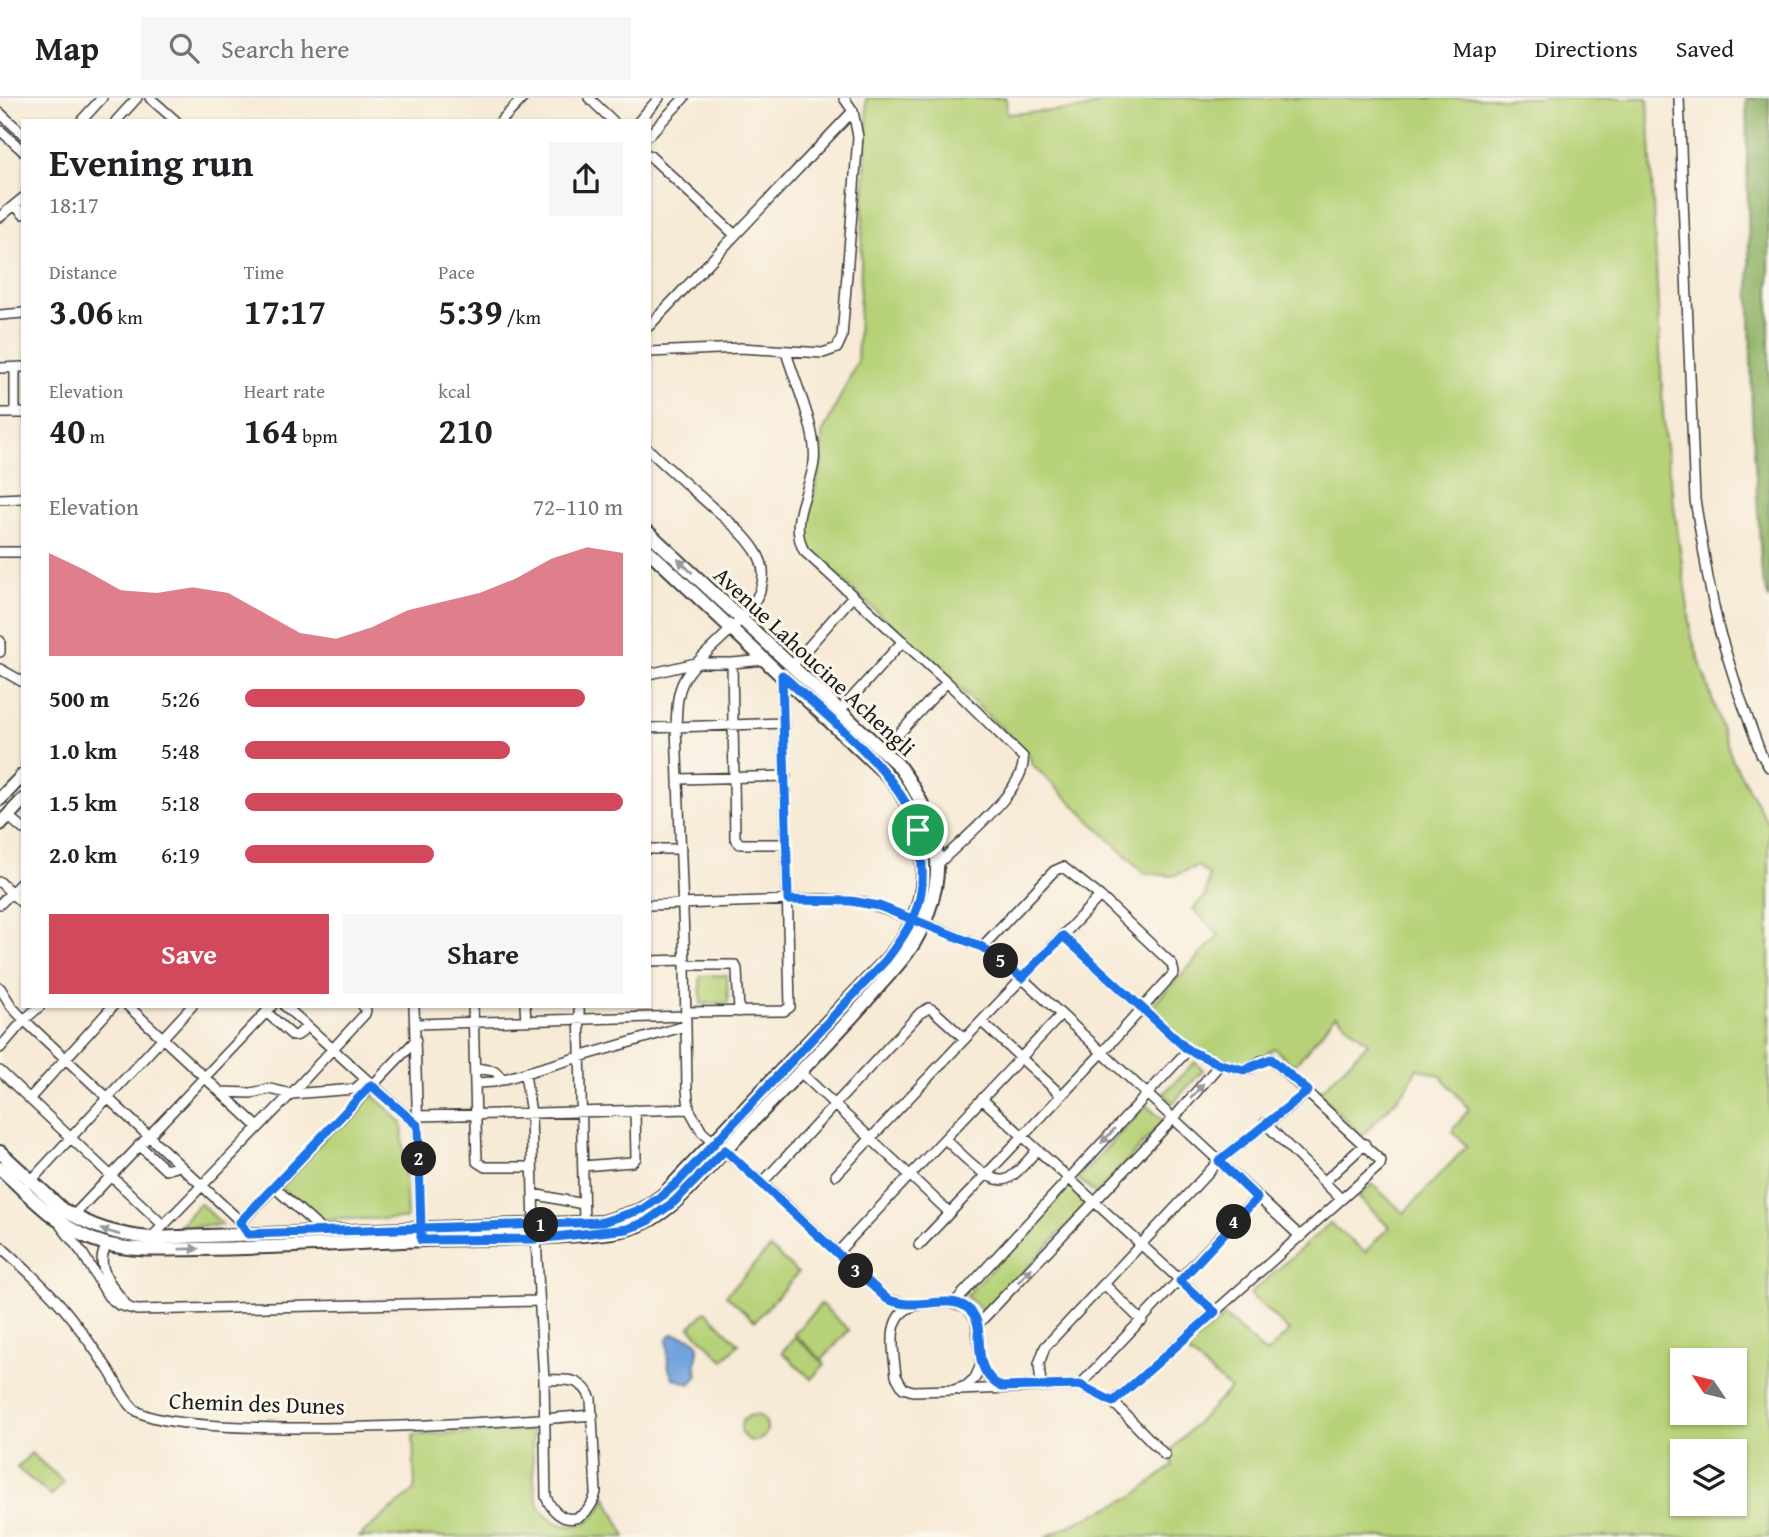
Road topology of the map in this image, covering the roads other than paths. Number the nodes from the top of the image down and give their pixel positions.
1 (102, 98) edge
2 (137, 98) edge
3 (150, 98) edge
4 (523, 98) edge
5 (589, 98) edge
6 (659, 98) edge
7 (684, 98) edge
8 (844, 98) edge
9 (1679, 98) edge
10 (853, 111) junction
11 (0, 113) edge
12 (83, 119) edge
13 (118, 119) edge
14 (174, 119) edge
15 (503, 119) edge
16 (611, 119) edge
17 (641, 119) edge
18 (0, 130) edge
19 (21, 132) edge
20 (651, 133) edge
21 (21, 149) edge
22 (651, 157) edge
23 (21, 200) edge
24 (15, 205) junction
25 (21, 212) edge
26 (0, 217) edge
27 (735, 235) junction
28 (21, 313) edge
29 (0, 315) edge
30 (651, 324) edge
31 (651, 352) edge
32 (786, 352) junction
33 (0, 368) edge
34 (19, 368) edge
35 (0, 413) edge
36 (19, 413) edge
37 (651, 452) edge
38 (21, 498) edge
39 (0, 499) edge
40 (651, 535) edge
41 (0, 552) edge
42 (21, 552) edge
43 (651, 553) edge
44 (853, 596) junction
45 (735, 624) junction
46 (0, 641) edge
47 (903, 642) junction
48 (0, 652) edge
49 (765, 660) junction
50 (695, 663) junction
51 (732, 663) junction
52 (0, 669) edge
53 (787, 671) junction
54 (651, 674) edge
55 (21, 680) edge
56 (947, 682) junction
57 (840, 711) junction
58 (784, 723) junction
59 (733, 725) junction
60 (677, 727) junction
61 (651, 728) edge
62 (884, 751) junction
63 (1769, 767) edge
64 (786, 776) junction
65 (21, 777) edge
66 (680, 779) junction
67 (733, 779) junction
68 (0, 799) edge
69 (21, 802) edge
70 (4, 820) edge
71 (21, 828) edge
72 (786, 845) junction
73 (651, 849) edge
74 (681, 849) junction
75 (936, 866) junction
76 (0, 882) edge
77 (21, 883) edge
78 (11, 893) junction
79 (1100, 896) junction
80 (788, 900) junction
81 (21, 902) edge
82 (0, 904) edge
83 (683, 904) junction
84 (651, 905) edge
85 (918, 921) junction
86 (1063, 936) junction
87 (982, 947) junction
88 (651, 961) edge
89 (685, 962) junction
90 (1022, 978) junction
91 (0, 990) edge
92 (38, 1008) edge
93 (111, 1008) edge
94 (130, 1008) edge
95 (190, 1008) edge
96 (287, 1008) edge
97 (364, 1008) edge
98 (414, 1008) edge
99 (473, 1008) edge
100 (525, 1008) edge
101 (579, 1008) edge
102 (269, 1009) edge
103 (1142, 1009) junction
104 (739, 1012) junction
105 (1061, 1015) junction
106 (685, 1018) junction
107 (24, 1020) junction
108 (526, 1020) junction
109 (579, 1020) junction
110 (473, 1021) junction
111 (982, 1022) junction
112 (415, 1024) junction
113 (307, 1026) junction
114 (163, 1039) junction
115 (965, 1039) junction
116 (416, 1040) junction
117 (0, 1048) edge
118 (332, 1050) junction
119 (1188, 1050) junction
120 (1102, 1053) junction
121 (65, 1058) junction
122 (580, 1058) junction
123 (1020, 1058) junction
124 (1220, 1064) junction
125 (476, 1068) junction
126 (0, 1071) edge
127 (800, 1072) junction
128 (525, 1074) junction
129 (204, 1075) junction
130 (503, 1080) junction
131 (368, 1083) junction
132 (477, 1083) junction
133 (1308, 1091) junction
134 (220, 1092) junction
135 (291, 1094) junction
136 (1061, 1095) junction
137 (1146, 1095) junction
138 (110, 1097) junction
139 (30, 1098) junction
140 (982, 1099) junction
141 (835, 1105) junction
142 (689, 1109) junction
143 (635, 1110) junction
144 (582, 1112) junction
145 (531, 1114) junction
146 (476, 1115) junction
147 (418, 1116) junction
148 (1173, 1119) junction
149 (1265, 1124) junction
150 (418, 1126) junction
151 (258, 1127) junction
152 (147, 1136) junction
153 (1023, 1137) junction
154 (71, 1138) junction
155 (945, 1139) junction
156 (871, 1140) junction
157 (1365, 1144) junction
158 (139, 1145) junction
159 (721, 1146) junction
160 (1037, 1150) junction
161 (0, 1152) edge
162 (1219, 1161) junction
163 (180, 1166) junction
164 (583, 1166) junction
165 (531, 1167) junction
166 (0, 1168) edge
167 (111, 1175) junction
168 (836, 1175) dead end
169 (911, 1175) junction
170 (986, 1176) junction
171 (1069, 1179) junction
172 (1324, 1182) junction
173 (762, 1183) junction
174 (27, 1185) junction
175 (203, 1186) junction
176 (274, 1187) junction
177 (533, 1194) junction
178 (1257, 1198) junction
179 (1341, 1199) junction
180 (1094, 1203) junction
181 (583, 1204) junction
182 (950, 1213) junction
183 (73, 1216) junction
184 (55, 1219) junction
185 (240, 1222) junction
186 (584, 1223) junction
187 (163, 1225) junction
188 (321, 1231) junction
189 (535, 1232) junction
190 (248, 1234) junction
191 (421, 1234) junction
192 (1301, 1237) junction
193 (151, 1238) junction
194 (108, 1245) junction
195 (919, 1245) dead end
196 (1140, 1245) junction
197 (0, 1246) edge
198 (837, 1253) junction
199 (1180, 1281) junction
200 (1104, 1284) junction
201 (887, 1299) junction
202 (539, 1301) junction
203 (954, 1303) junction
204 (913, 1306) junction
205 (129, 1308) junction
206 (1215, 1312) junction
207 (1142, 1321) junction
208 (978, 1324) junction
209 (894, 1327) junction
210 (981, 1365) junction
211 (544, 1380) junction
212 (1041, 1385) junction
213 (1080, 1385) junction
214 (1001, 1387) junction
215 (954, 1390) junction
216 (1113, 1402) junction
217 (593, 1415) junction
218 (546, 1419) junction
219 (1166, 1455) dead end

1 - 12 street
2 - 13 street
3 - 14 street
4 - 15 street
5 - 16 street
6 - 17 street
7 - 20 street
8 - 10 street
9 - 63 street
10 - 27 street
10 - 32 street
11 - 19 street
18 - 21 street
22 - 27 street
23 - 24 street
24 - 25 street
24 - 26 street
27 - 30 street
28 - 29 street
31 - 32 street
32 - 44 street
33 - 34 street
34 - 36 street
35 - 36 street
37 - 45 street
38 - 39 street
45 -> 40 street, Avenue Lahoucine Achengli
41 - 42 street
43 - 45 street, Avenue Lahoucine Achengli
44 - 47 street
44 - 53 street
45 - 49 street, Avenue Lahoucine Achengli
45 - 50 street
45 - 53 street, Avenue Lahoucine Achengli
46 - 48 street
47 - 56 street
47 - 57 street
49 - 51 street
49 - 53 street, Avenue Lahoucine Achengli
50 - 51 street
50 - 54 street
50 - 60 street
51 - 59 street
52 - 55 street
53 - 57 street, Avenue Lahoucine Achengli
53 - 58 street
53 - 85 street, Avenue Lahoucine Achengli
56 - 62 street
56 - 75 street
57 - 62 street, Avenue Lahoucine Achengli
58 - 59 street
58 - 64 street
59 - 60 street
59 - 67 street
60 - 61 street
60 - 66 street
62 - 75 street, Avenue Lahoucine Achengli
64 - 67 street
64 - 72 street
65 - 68 street
66 - 67 street
66 - 74 street
67 - 72 street
69 - 70 street
70 - 71 street
72 - 80 street
73 - 74 street
74 - 83 street
75 - 85 street, Avenue Lahoucine Achengli
76 - 78 street
77 - 78 street
78 - 81 street
78 - 82 street
79 - 86 street
79 - 87 street
79 - 103 street
80 - 83 street
80 - 85 street
80 - 104 street
83 - 84 street
83 - 89 street
85 - 87 street
85 - 127 street, Avenue Lahoucine Achengli
85 - 159 street, Avenue Lahoucine Achengli
86 - 90 street
86 - 103 street
87 - 90 street
88 - 89 street
89 - 104 street
89 - 106 street
90 - 105 street
90 - 111 street
91 - 107 street
92 - 107 street
93 - 121 street
94 - 114 street
95 - 114 street
96 - 113 street
97 - 118 street
98 - 112 street
99 - 110 street
100 - 108 street
101 - 109 street
102 - 113 street
102 - 129 street
103 - 119 street
103 - 120 street
104 - 106 street
105 - 120 street
105 - 123 street
106 - 109 street
106 - 122 street
106 - 142 street
107 - 117 street
107 - 121 street
108 - 109 street
108 - 110 street
109 - 122 street
110 - 112 street
110 - 125 street
111 - 115 street
111 - 123 street
112 - 116 street
113 - 118 street
114 - 129 street
114 - 138 street
115 - 141 street
115 - 156 street
116 - 131 street
116 - 147 street
118 - 131 street
118 - 135 street
119 - 124 street
119 - 137 street
120 - 136 street
120 - 137 street
121 - 138 street
121 - 139 street
122 - 128 street
122 - 144 street
123 - 136 street
123 - 140 street
124 - 133 street
148 -> 124 street
125 - 130 street
125 - 132 street
126 - 139 street
127 - 141 street
127 - 159 street, Avenue Lahoucine Achengli
128 - 130 street
128 - 145 street
129 - 134 street
129 - 152 street
130 - 132 street
131 - 135 street
131 - 150 street
131 - 176 street
132 - 146 street
133 - 149 street
133 - 157 street
134 - 135 street
134 - 151 street
135 - 151 street
136 - 153 street
137 - 148 street
137 -> 171 street
138 - 152 street
138 - 154 street
139 - 154 street
140 - 153 street
140 - 155 street
141 - 156 street
141 - 173 street
142 - 143 street
142 - 159 street
143 - 144 street
143 - 164 street
144 - 145 street
144 - 164 street
145 - 146 street
145 - 165 street
146 - 147 street
146 - 165 street
147 - 150 street
148 - 162 street
148 - 180 street
149 - 162 street
149 - 172 street
150 - 191 street
151 - 175 street
152 - 158 street
152 - 163 street
153 - 160 street
153 - 170 street
154 - 167 street
154 - 174 street
155 - 169 street
155 - 170 street
156 - 168 street
156 - 169 street
157 - 172 street
157 - 179 street
158 - 163 street
158 - 167 street
159 - 173 street
159 - 186 street, Avenue Lahoucine Achengli
159 - 189 street, Avenue Lahoucine Achengli
160 - 170 street
160 - 171 street
161 - 174 street, Avenue Lahoucine Achengli
162 - 178 street
162 - 196 street
163 - 175 street
164 - 181 street
165 - 177 street
166 - 174 street, Avenue Lahoucine Achengli
167 - 183 street
167 - 187 street
169 - 182 street
169 - 198 street
170 - 182 street
171 - 180 street
171 - 203 street
172 - 179 street
173 - 198 street
174 - 183 street, Avenue Lahoucine Achengli
174 - 184 street, Avenue Lahoucine Achengli
175 - 185 street
175 - 187 street
176 - 185 street
176 - 188 street
177 - 181 street
177 - 189 street
178 - 192 street
178 - 199 street
179 - 192 street
180 - 196 street
208 -> 180 street
181 - 186 street
182 - 195 street
193 -> 183 street, Avenue Lahoucine Achengli
184 - 194 street, Avenue Lahoucine Achengli
184 - 205 street
185 - 190 street
186 - 189 street, Avenue Lahoucine Achengli
187 - 193 street
188 - 190 street, Avenue Lahoucine Achengli
188 - 191 street, Avenue Lahoucine Achengli
189 - 191 street, Avenue Lahoucine Achengli
189 - 202 street
190 - 193 street, Avenue Lahoucine Achengli
194 -> 191 street, Avenue Lahoucine Achengli
192 - 206 street
194 - 205 street
196 - 199 street
196 - 200 street
197 - 218 street, Chemin des Dunes
198 - 201 street
199 - 206 street
199 - 207 street
200 - 207 street
200 - 212 street
201 - 204 street
201 - 209 street
202 - 205 street
202 - 211 street
203 - 204 street
203 - 208 street
204 - 209 street
206 - 216 street
207 - 213 street
208 - 210 street
209 - 215 street
210 - 214 street
210 - 215 street
211 - 217 street
211 - 218 street
212 - 213 street
212 - 214 street
213 - 216 street
214 - 215 street
216 - 219 street
217 - 218 street, Chemin des Dunes
217 - 218 street

